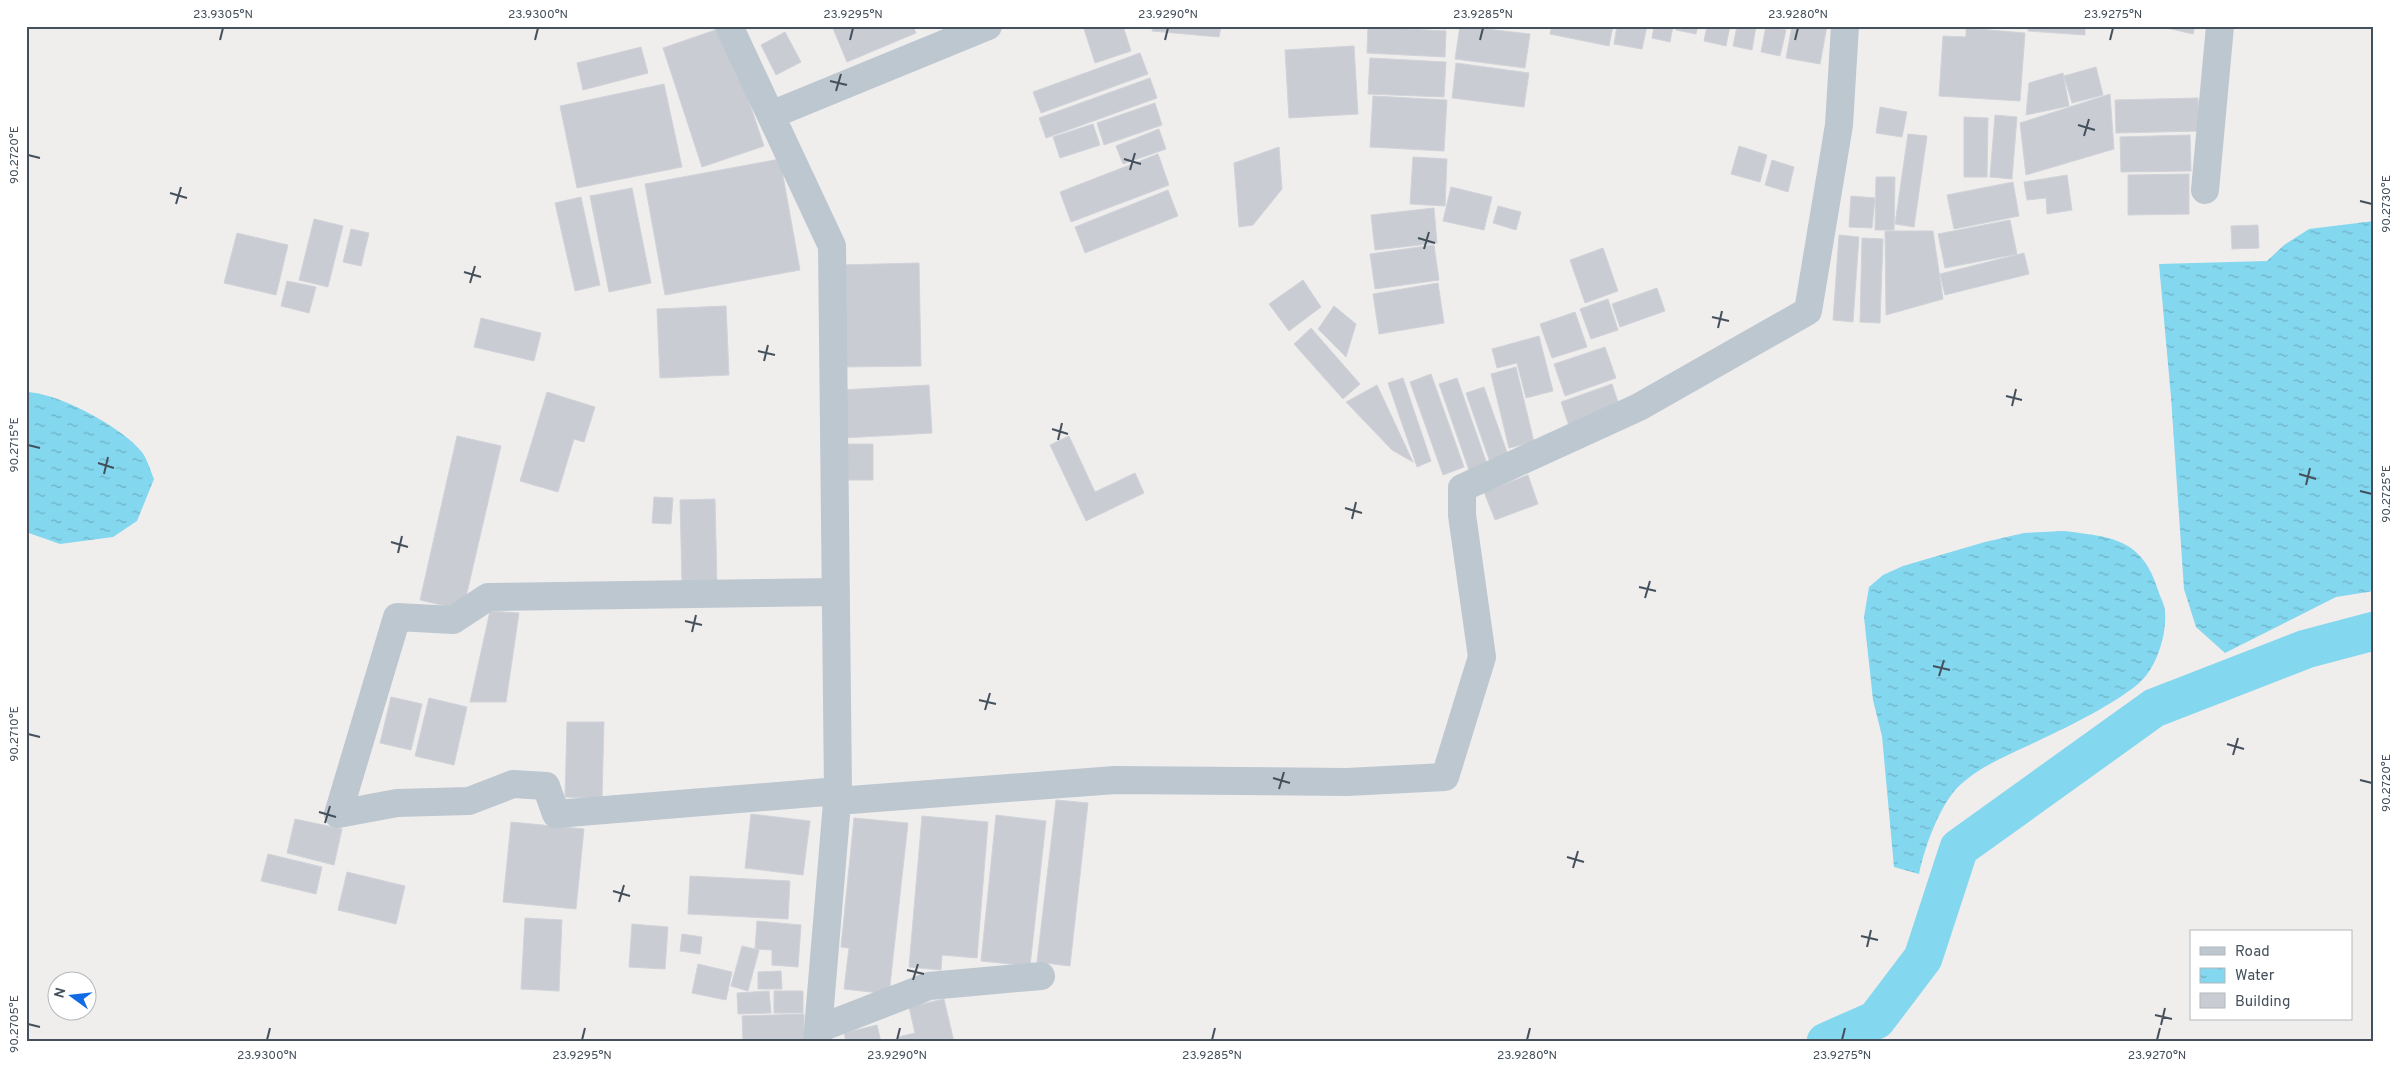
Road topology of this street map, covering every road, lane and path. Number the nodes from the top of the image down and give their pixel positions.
1 (729, 26) edge
2 (988, 26) edge
3 (1845, 26) edge
4 (2220, 26) edge
5 (771, 115) junction
6 (2205, 190) dead end
7 (836, 592) junction
8 (837, 796) junction
9 (1041, 976) dead end
10 (818, 1035) edge

1 - 5 street
2 - 5 street
3 - 8 street
4 - 6 street
5 - 7 street
7 - 8 street
7 - 8 street
8 - 10 street
9 - 10 street

